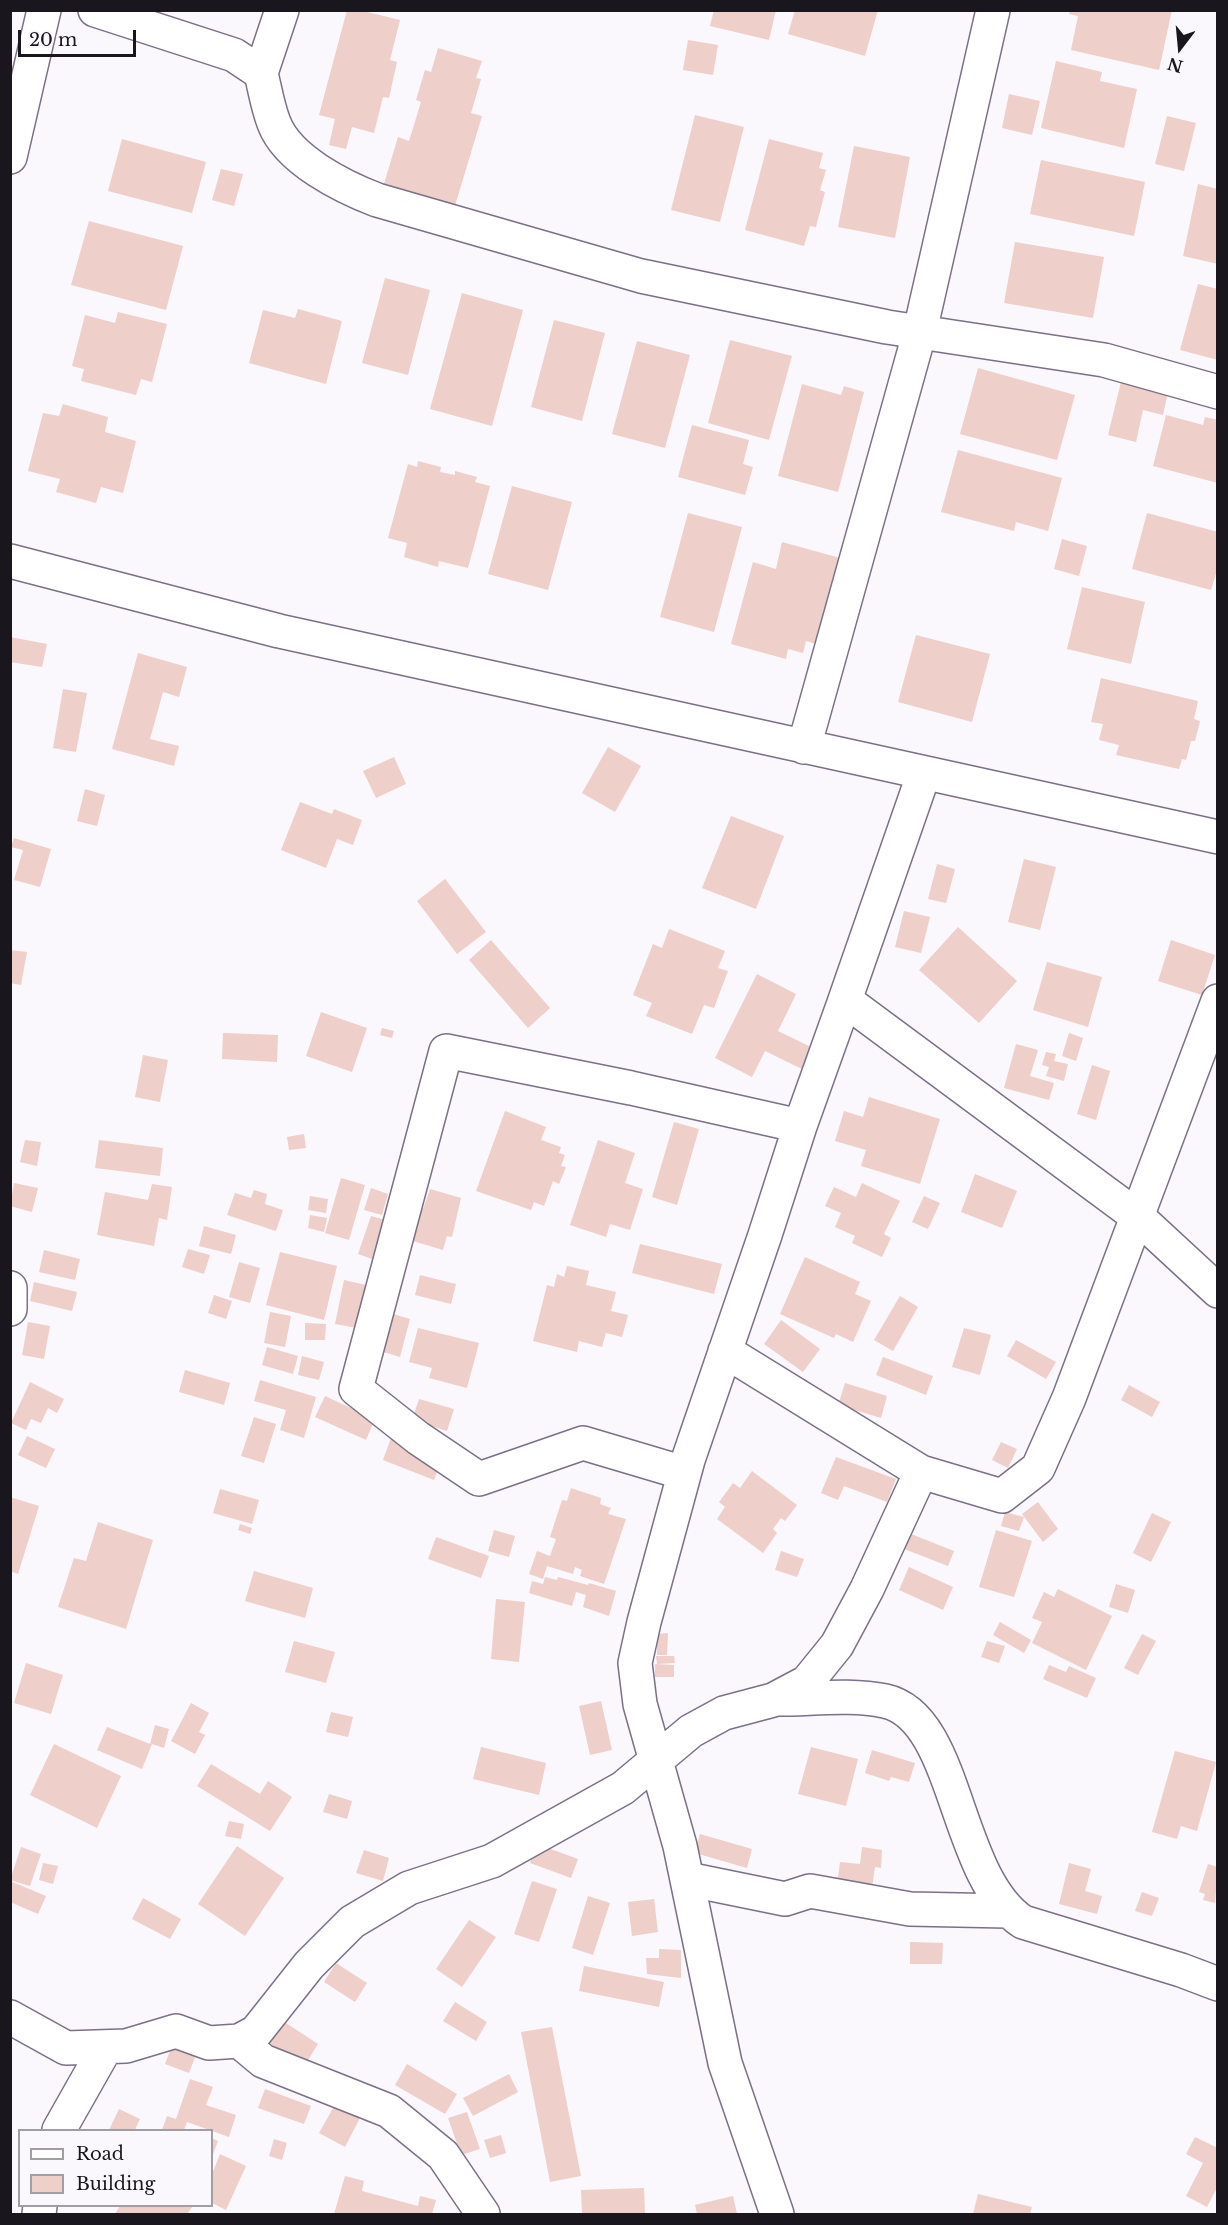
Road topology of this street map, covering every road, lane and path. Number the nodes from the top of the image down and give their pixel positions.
1 (44, 10) edge
2 (95, 10) edge
3 (282, 10) edge
4 (993, 10) edge
5 (261, 74) junction
6 (10, 157) edge
7 (920, 332) junction
8 (1218, 392) edge
9 (10, 561) edge
10 (804, 747) junction
11 (924, 774) junction
12 (1218, 837) edge
13 (845, 1000) junction
14 (1218, 1001) edge
15 (800, 1126) junction
16 (1138, 1217) junction
17 (10, 1288) edge
18 (1218, 1291) edge
19 (10, 1309) edge
20 (725, 1351) junction
21 (921, 1472) junction
22 (684, 1473) junction
23 (773, 1700) junction
24 (658, 1761) junction
25 (687, 1879) junction
26 (1007, 1911) junction
27 (1218, 1984) edge
28 (10, 2017) edge
29 (239, 2041) junction
30 (106, 2047) junction
31 (60, 2129) edge
32 (483, 2214) edge
33 (777, 2214) edge

1 - 6 street
2 - 5 street
3 - 5 street
4 - 7 street
5 - 7 street
7 - 8 street
7 - 10 street
9 - 10 street
10 - 11 street
11 - 12 street
11 - 13 street
13 - 15 street
13 - 16 street
14 - 16 street
15 - 20 street
15 - 22 street
16 - 18 street
16 - 21 street
17 - 19 street
20 - 21 street
20 - 22 street
21 - 23 street
22 - 24 street
23 - 24 street
23 - 26 street
24 - 25 street
24 - 29 street
25 - 26 street
25 - 33 street
26 - 27 street
28 - 30 street
29 - 30 street
29 - 32 street
30 - 31 street

